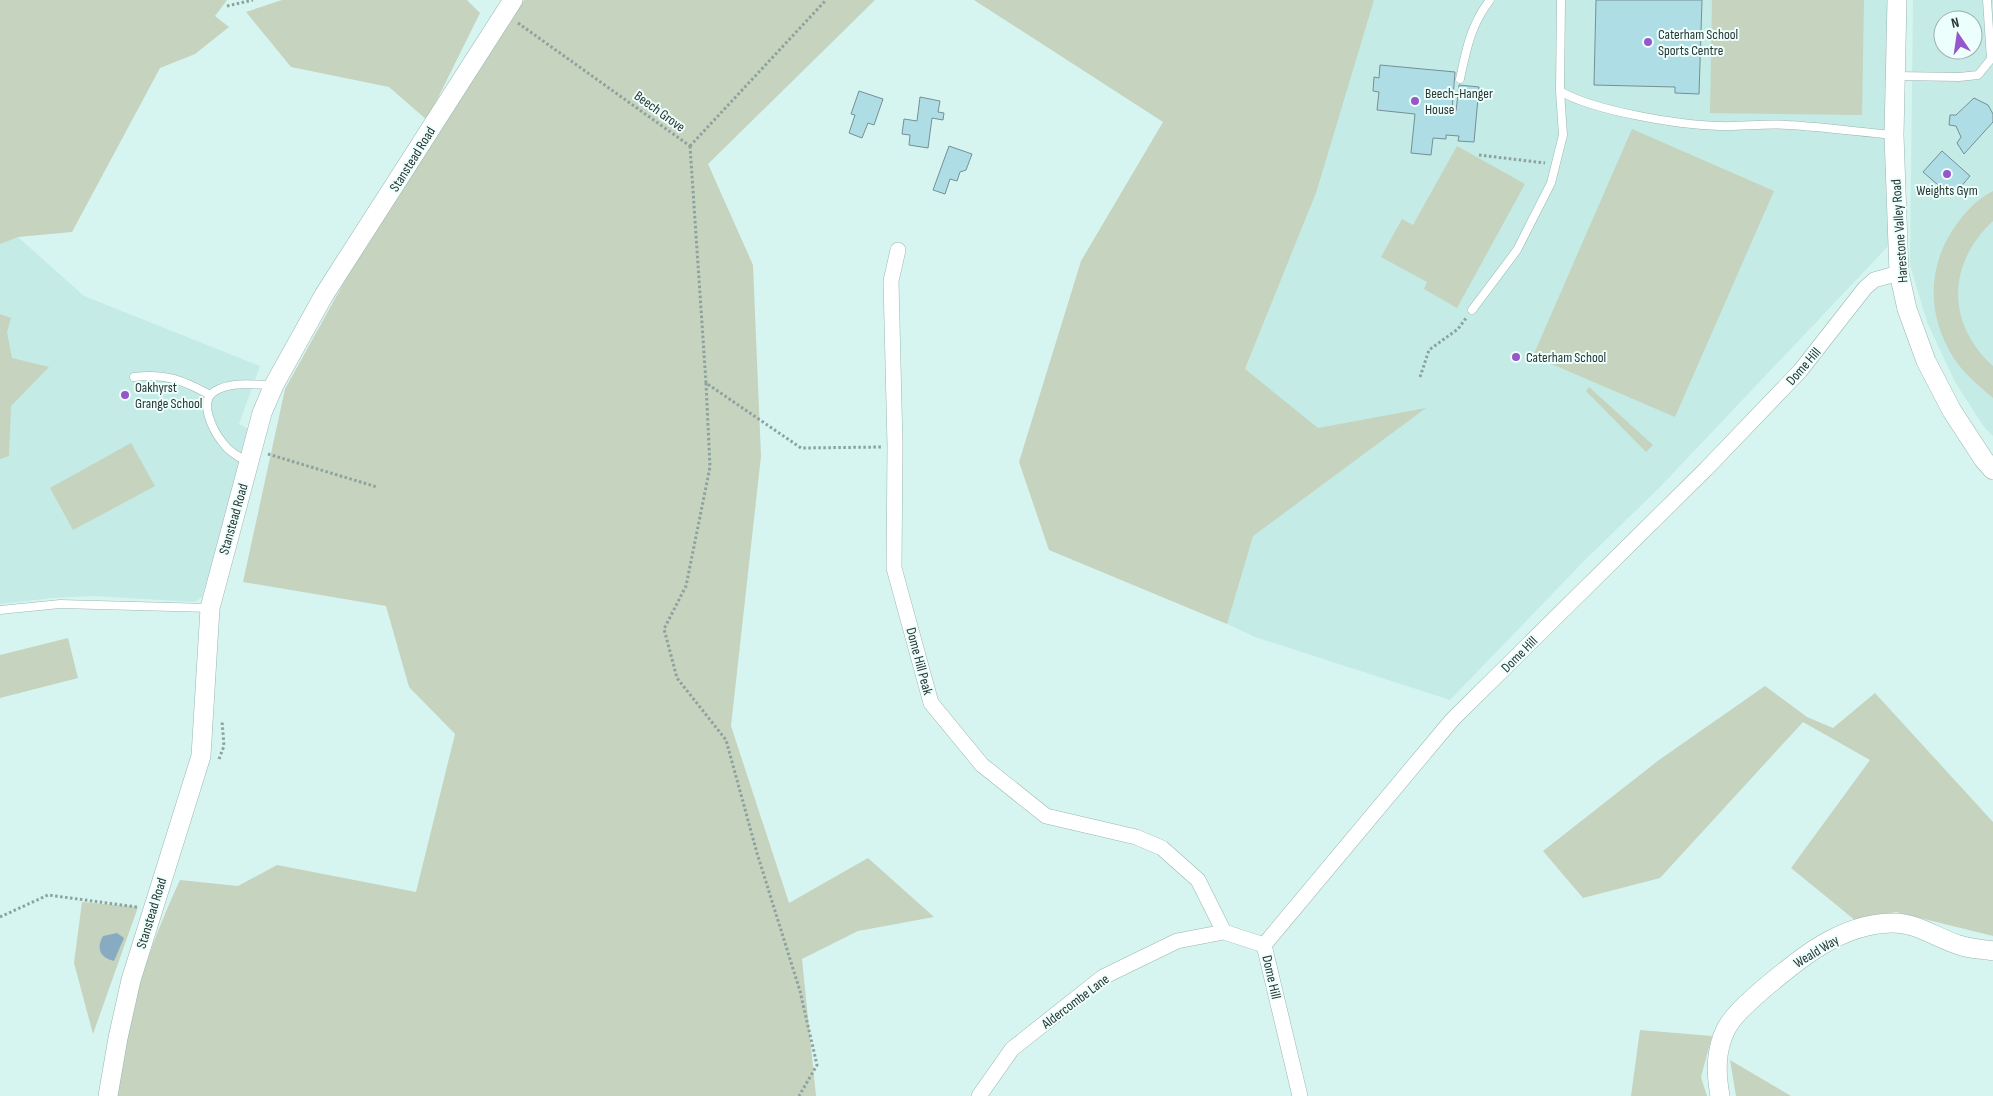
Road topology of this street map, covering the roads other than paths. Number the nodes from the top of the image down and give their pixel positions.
1 (1490, 0) edge
2 (1561, 0) edge
3 (1897, 0) edge
4 (1987, 0) edge
5 (508, 6) edge
6 (1991, 39) edge
7 (1897, 76) junction
8 (1460, 79) dead end
9 (1560, 91) junction
10 (1894, 135) junction
11 (898, 250) dead end
12 (1899, 273) junction
13 (1472, 310) road end
14 (134, 377) dead end
15 (274, 385) junction
16 (210, 396) junction
17 (251, 457) junction
18 (1993, 470) edge
19 (210, 608) junction
20 (0, 610) edge
21 (1224, 932) junction
22 (1264, 946) junction
23 (1993, 951) edge
24 (108, 1096) edge
25 (978, 1096) edge
26 (1300, 1096) edge
27 (1720, 1096) edge

1 - 8 lane
2 - 9 lane
3 - 7 street, Harestone Valley Road
4 - 6 lane
5 - 15 street, Stanstead Road
6 - 7 lane
7 - 10 street, Harestone Valley Road
9 - 10 lane
9 - 13 lane
10 - 12 street, Harestone Valley Road
11 - 21 street, Dome Hill Peak
12 - 18 street, Harestone Valley Road
12 - 22 street, Dome Hill
14 - 16 lane
15 - 16 lane
15 - 17 street, Stanstead Road
16 - 17 lane
17 - 19 street, Stanstead Road
19 - 20 lane
19 - 24 street, Stanstead Road
21 - 22 street
21 - 25 street, Aldercombe Lane
22 - 26 street, Dome Hill
23 - 27 street, Weald Way

